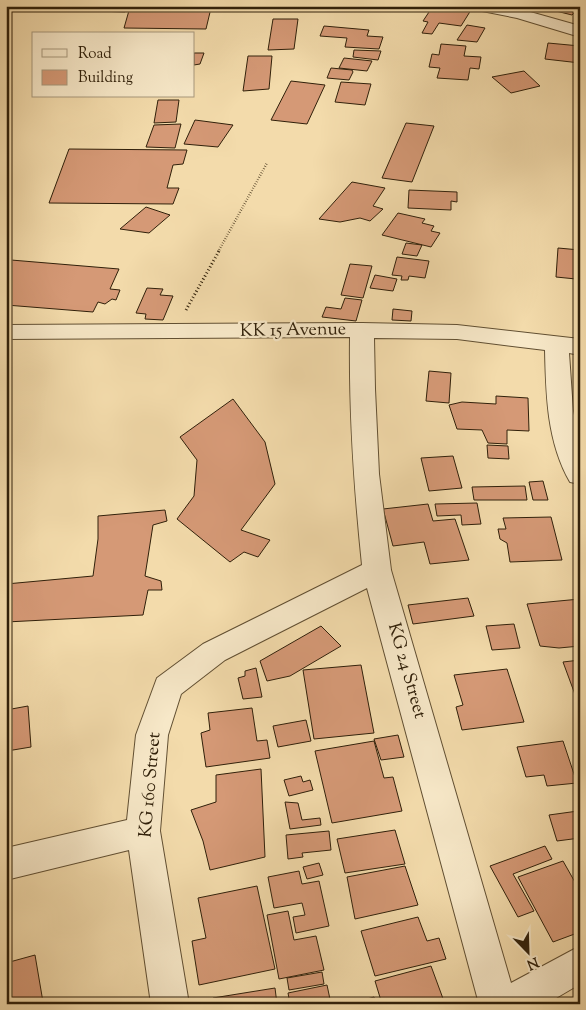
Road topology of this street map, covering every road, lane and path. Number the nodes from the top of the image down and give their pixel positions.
1 (483, 6) edge
2 (580, 32) edge
3 (267, 163) dead end
4 (362, 330) junction
5 (6, 332) edge
6 (174, 332) junction
7 (568, 346) edge
8 (576, 463) edge
9 (377, 570) junction
10 (143, 830) junction
11 (6, 864) edge
12 (580, 964) edge
13 (170, 1004) edge
14 (498, 1004) edge
15 (509, 1004) edge

1 - 2 street
3 - 6 path
4 - 6 street, KK 15 Avenue
4 - 7 street, KK 15 Avenue
4 - 9 street, KG 24 Street
5 - 6 street, KK 15 Avenue
7 - 8 street
9 - 10 street, KG 160 Street
9 - 14 street, KG 24 Street
10 - 11 street
10 - 13 street, KG 160 Street
12 - 15 street

